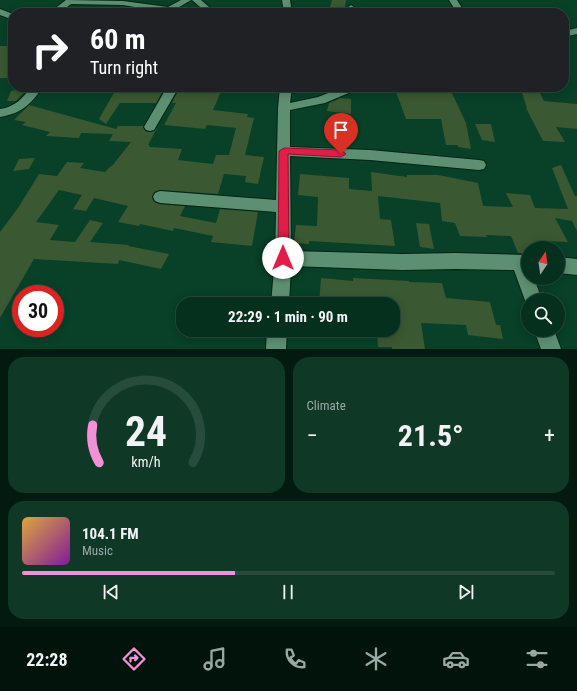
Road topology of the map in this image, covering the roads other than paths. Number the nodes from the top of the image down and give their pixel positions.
1 (71, 0) edge
2 (187, 0) edge
3 (196, 0) edge
4 (60, 8) edge
5 (156, 8) edge
6 (173, 8) edge
7 (206, 8) edge
8 (33, 92) edge
9 (170, 92) edge
10 (286, 92) edge
11 (339, 92) edge
12 (284, 108) junction
13 (0, 113) edge
14 (150, 127) dead end
15 (284, 151) junction
16 (479, 165) dead end
17 (160, 197) dead end
18 (284, 207) junction
19 (283, 258) junction
20 (521, 263) edge
21 (565, 266) edge
22 (577, 267) edge
23 (280, 297) edge
24 (277, 337) edge
25 (547, 337) edge
26 (276, 349) edge
27 (551, 349) edge

1 - 4 street
1 - 5 street
2 - 6 street
3 - 7 street
8 - 13 street
9 - 14 street
10 - 12 street
11 - 12 street
12 - 15 street
15 - 16 street
15 - 18 street
17 - 18 street
18 - 19 street
19 - 20 street
19 - 23 street
21 - 22 street
24 - 26 street
25 - 27 street

